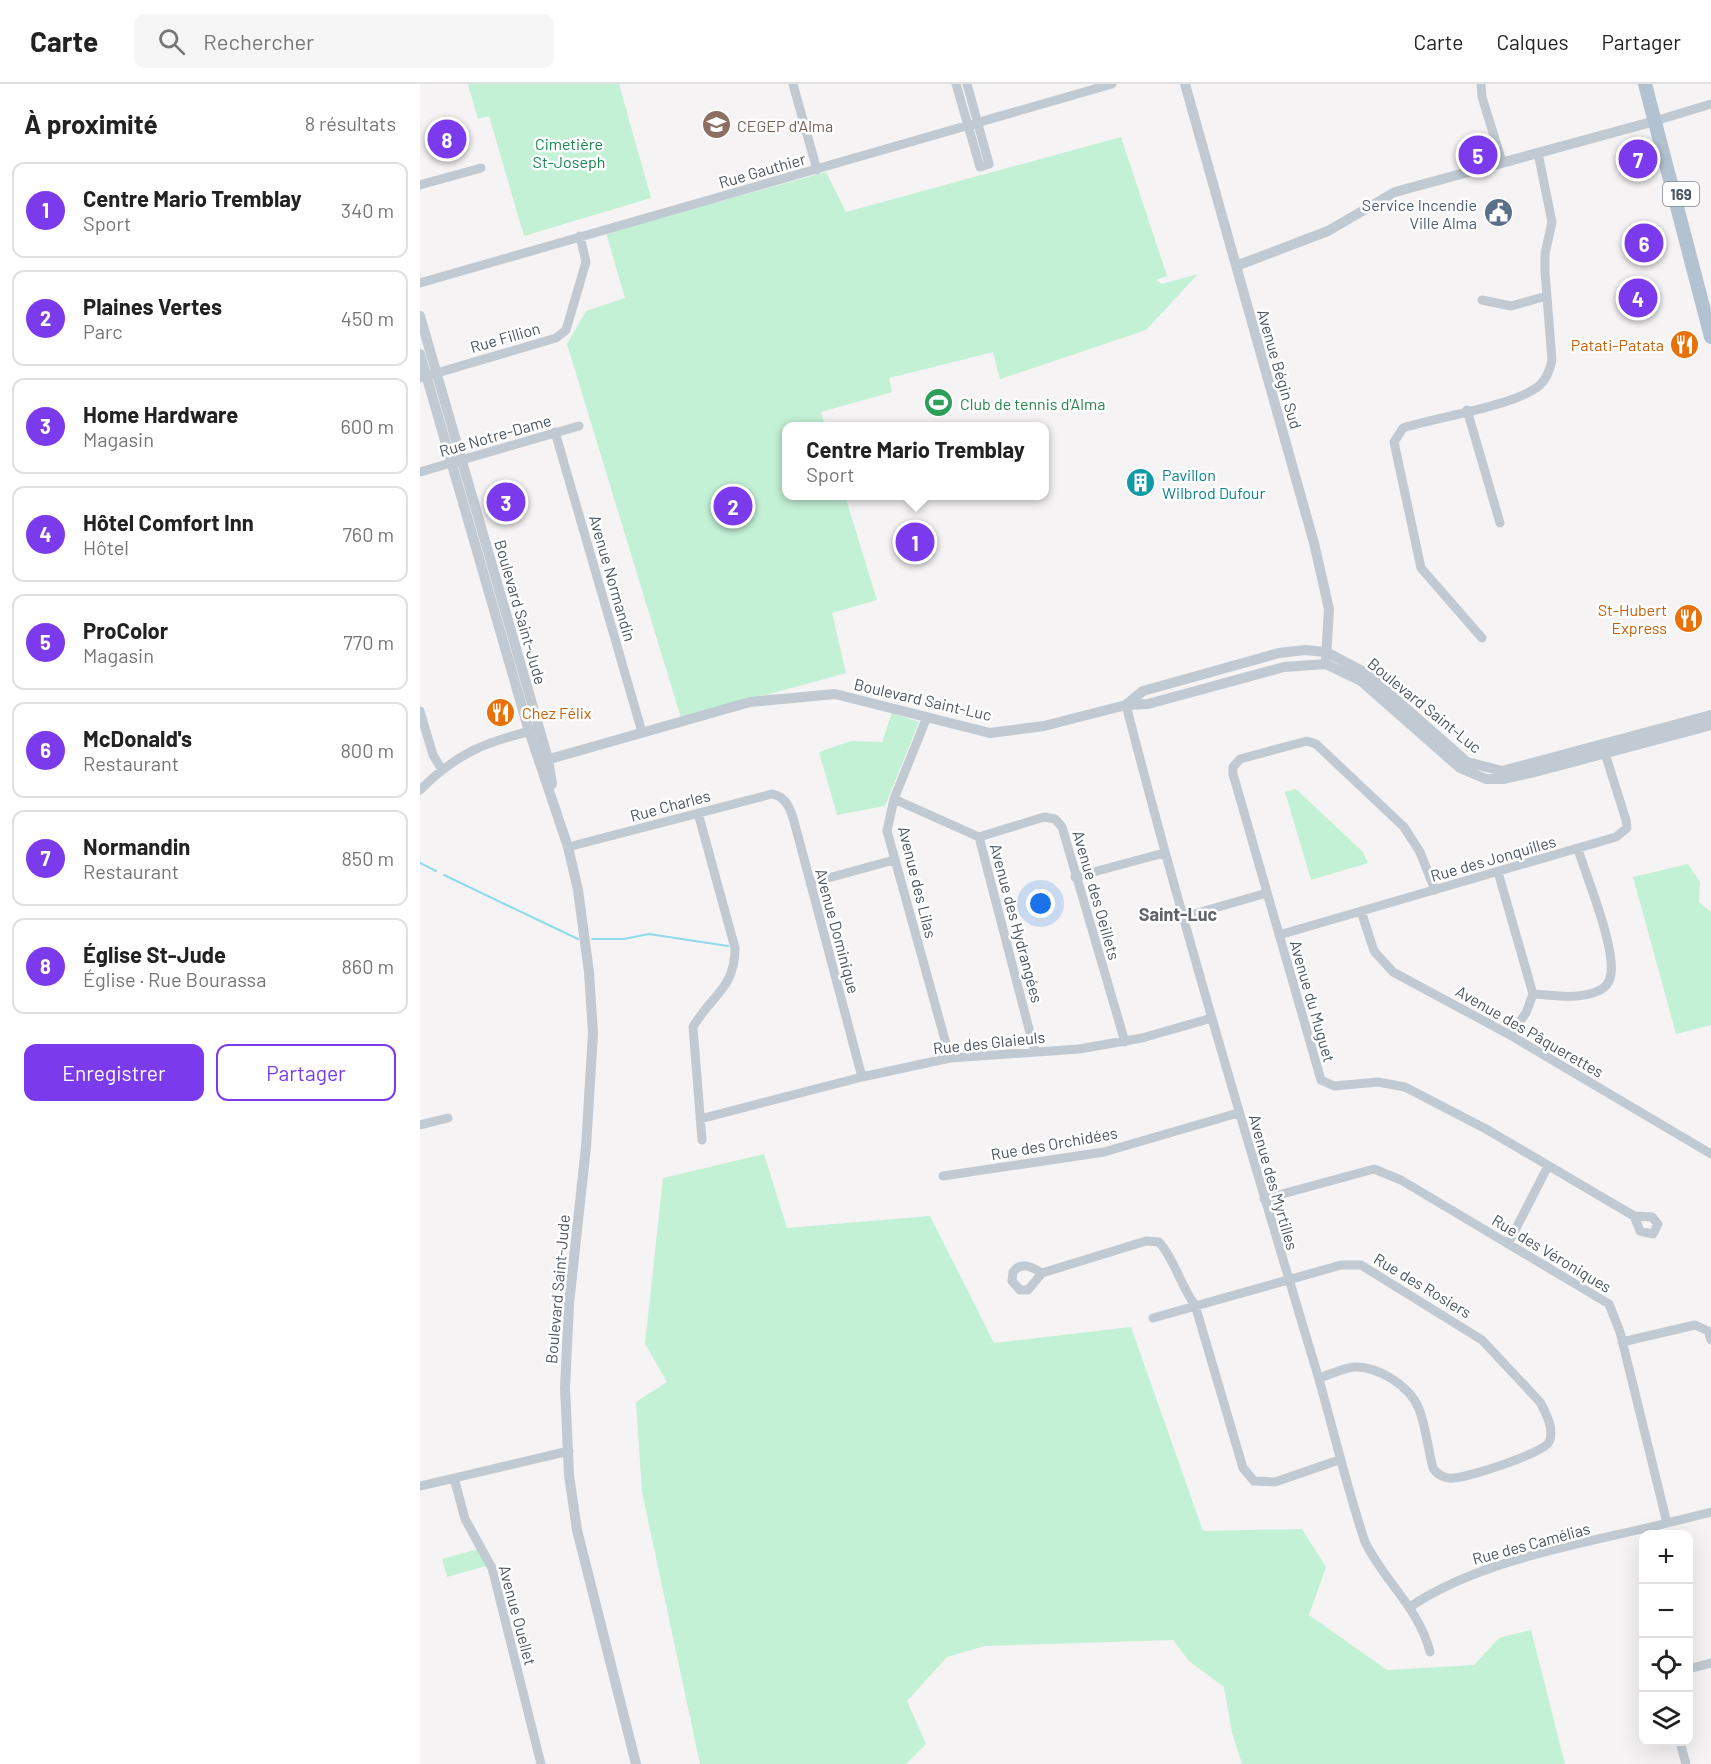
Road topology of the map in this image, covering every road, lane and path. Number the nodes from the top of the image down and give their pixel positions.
1 (793, 84) edge
2 (956, 84) edge
3 (967, 84) edge
4 (1112, 84) edge
5 (1185, 84) edge
6 (1481, 84) edge
7 (1645, 84) edge
8 (1652, 84) edge
9 (1711, 104) edge
10 (1658, 121) junction
11 (974, 124) junction
12 (1539, 153) junction
13 (1502, 162) junction
14 (481, 168) dead end
15 (817, 170) junction
16 (420, 186) edge
17 (580, 236) junction
18 (1236, 266) junction
19 (420, 283) edge
20 (1547, 296) junction
21 (1482, 300) dead end
22 (1711, 304) edge
23 (420, 316) edge
24 (1711, 337) edge
25 (420, 354) edge
26 (427, 375) edge
27 (1467, 411) junction
28 (579, 426) dead end
29 (555, 432) junction
30 (456, 462) junction
31 (420, 472) edge
32 (1500, 523) dead end
33 (1482, 638) dead end
34 (1326, 658) junction
35 (1126, 705) junction
36 (420, 711) edge
37 (1711, 715) edge
38 (927, 717) junction
39 (1711, 725) edge
40 (534, 730) junction
41 (642, 732) junction
42 (1604, 748) junction
43 (544, 760) junction
44 (441, 768) junction
45 (420, 790) edge
46 (780, 795) joint
47 (894, 799) junction
48 (698, 813) junction
49 (979, 837) junction
50 (568, 847) junction
51 (1578, 849) junction
52 (1164, 853) junction
53 (894, 860) junction
54 (1497, 872) junction
55 (1075, 877) junction
56 (810, 883) junction
57 (1435, 890) junction
58 (1267, 893) junction
59 (1361, 911) junction
60 (1183, 917) junction
61 (1279, 935) junction
62 (1533, 994) junction
63 (1212, 1018) junction
64 (1510, 1035) junction
65 (1125, 1042) junction
66 (1035, 1052) junction
67 (950, 1058) junction
68 (862, 1077) junction
69 (420, 1113) edge
70 (1238, 1113) junction
71 (448, 1118) dead end
72 (700, 1119) junction
73 (422, 1125) edge
74 (702, 1140) dead end
75 (1711, 1154) edge
76 (1548, 1166) junction
77 (943, 1176) dead end
78 (1264, 1199) junction
79 (1634, 1216) dead end
80 (1508, 1244) junction
81 (1042, 1273) dead end
82 (1287, 1280) junction
83 (1195, 1305) junction
84 (1153, 1318) dead end
85 (1711, 1340) edge
86 (1622, 1342) junction
87 (1318, 1378) junction
88 (568, 1451) junction
89 (1339, 1460) junction
90 (454, 1478) junction
91 (420, 1486) edge
92 (1711, 1512) edge
93 (1667, 1523) junction
94 (1410, 1607) junction
95 (1430, 1652) dead end
96 (1711, 1663) edge
97 (1693, 1668) edge
98 (1681, 1746) edge
99 (541, 1764) edge
100 (636, 1764) edge
101 (1686, 1764) edge

1 - 15 street
2 - 11 street
3 - 11 street
4 - 11 street, Rue Gauthier
5 - 18 street, Avenue Bégin Sud
6 - 13 street
7 - 10 main road, 169
8 - 10 main road, 169
9 - 10 street
10 - 12 street
10 - 22 main road, 169
10 - 24 main road, 169
11 - 15 street, Rue Gauthier
12 - 13 street
12 - 20 street
13 - 18 street
14 - 16 street
15 - 17 street, Rue Gauthier
17 - 19 street, Rue Gauthier
17 - 26 street, Rue Fillion
18 - 34 street, Avenue Bégin Sud
20 - 21 street
20 - 27 street
23 - 26 street, Boulevard Saint-Jude
25 - 26 street, Boulevard Saint-Jude
26 - 30 street, Boulevard Saint-Jude
27 - 32 street
27 - 33 street
28 - 29 street, Rue Notre-Dame
29 - 30 street, Rue Notre-Dame
29 - 41 street, Avenue Normandin
30 - 31 street, Rue Notre-Dame
30 - 40 street, Boulevard Saint-Jude
34 - 35 street, Boulevard Saint-Luc
34 - 42 street, Boulevard Saint-Luc
35 - 38 street, Boulevard Saint-Luc
35 - 52 street, Avenue des Myrtilles
36 - 44 street
37 - 42 street, Boulevard Saint-Luc
38 - 41 street, Boulevard Saint-Luc
38 - 47 street, Avenue des Lilas
39 - 42 street, Boulevard Saint-Luc
40 - 43 street, Boulevard Saint-Jude
40 - 44 street
41 - 43 street, Boulevard Saint-Luc
42 - 51 street, Rue des Jonquilles
43 - 50 street, Boulevard Saint-Jude
44 - 45 street
46 - 48 street, Rue Charles
46 - 56 street, Avenue Dominique
47 - 49 street
47 - 53 street, Avenue des Lilas
48 - 50 street, Rue Charles
48 - 72 street
49 - 55 street, Avenue des Oeillets
49 - 66 street, Avenue des Hydrangées
50 - 88 street, Boulevard Saint-Jude
51 - 54 street, Rue des Jonquilles
51 - 62 street
52 - 55 street
52 - 60 street, Avenue des Myrtilles
53 - 56 street
53 - 67 street, Avenue des Lilas
54 - 57 street, Rue des Jonquilles
54 - 62 street
55 - 65 street, Avenue des Oeillets
56 - 68 street, Avenue Dominique
57 - 58 street, Avenue du Muguet
57 - 59 street, Rue des Jonquilles
58 - 60 street
58 - 61 street, Avenue du Muguet
59 - 61 street, Rue des Jonquilles
59 - 64 street, Avenue des Pâquerettes
60 - 63 street, Avenue des Myrtilles
61 - 76 street, Avenue du Muguet
62 - 64 street
63 - 65 street, Rue des Glaieuls
63 - 70 street, Avenue des Myrtilles
64 - 75 street, Avenue des Pâquerettes
65 - 66 street, Rue des Glaieuls
66 - 67 street, Rue des Glaieuls
67 - 68 street, Rue des Glaieuls
68 - 72 street, Rue des Glaieuls
69 - 73 street
70 - 77 street, Rue des Orchidées
70 - 78 street, Avenue des Myrtilles
71 - 73 street
72 - 74 street
76 - 79 street, Avenue du Muguet
76 - 80 street
78 - 80 street, Rue des Véroniques
78 - 82 street, Avenue des Myrtilles
80 - 86 street, Rue des Véroniques
81 - 83 street
82 - 83 street, Rue des Rosiers
82 - 87 street, Avenue des Myrtilles
82 - 87 street, Rue des Rosiers
83 - 84 street, Rue des Rosiers
83 - 89 street
85 - 86 street
86 - 93 street, Rue des Véroniques
87 - 89 street, Avenue des Myrtilles
88 - 90 street
88 - 100 street, Boulevard Saint-Jude
89 - 94 street, Avenue des Myrtilles
90 - 91 street
90 - 99 street, Avenue Ouellet
92 - 93 street
93 - 94 street, Rue des Camélias
94 - 95 street, Avenue des Myrtilles
96 - 97 street
98 - 101 street

